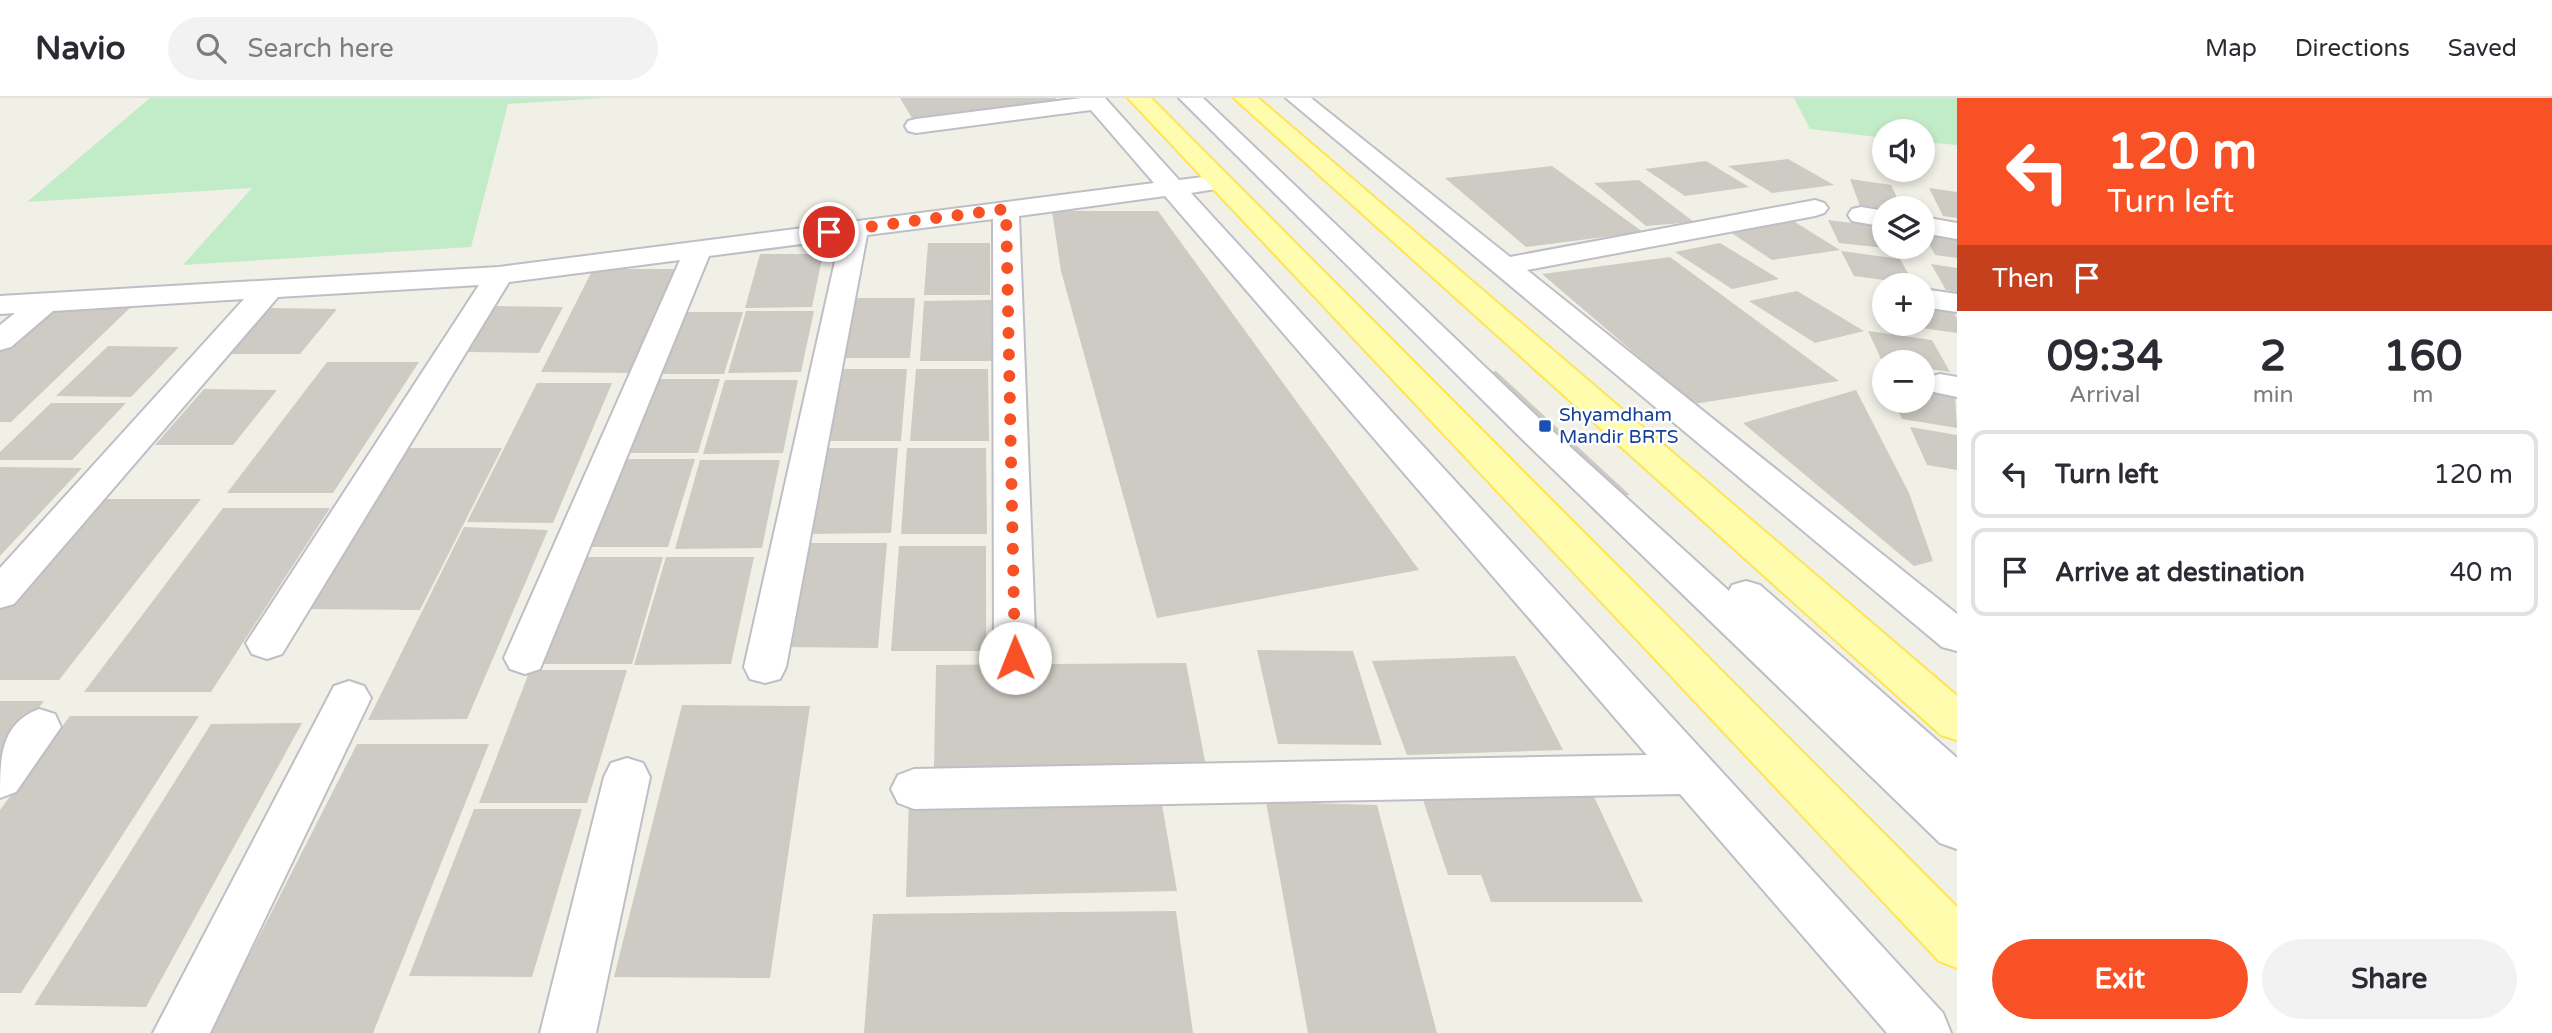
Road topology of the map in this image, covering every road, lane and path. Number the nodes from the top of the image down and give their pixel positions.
1 (1139, 98) edge
2 (1190, 98) edge
3 (1216, 98) edge
4 (1245, 98) edge
5 (1297, 98) edge
6 (1094, 100) edge
7 (916, 126) dead end
8 (1219, 182) junction
9 (1171, 188) junction
10 (1815, 208) dead end
11 (1006, 209) junction
12 (1935, 227) edge
13 (855, 229) junction
14 (1957, 230) edge
15 (698, 249) junction
16 (1506, 266) junction
17 (499, 275) junction
18 (268, 289) junction
19 (1935, 300) edge
20 (45, 302) junction
21 (1957, 303) edge
22 (0, 304) edge
23 (0, 341) edge
24 (0, 594) edge
25 (1957, 636) edge
26 (267, 643) dead end
27 (1015, 658) dead end
28 (525, 659) dead end
29 (765, 667) dead end
30 (349, 698) dead end
31 (1957, 722) edge
32 (39, 727) dead end
33 (1692, 774) junction
34 (627, 777) dead end
35 (0, 778) edge
36 (1957, 786) edge
37 (914, 789) dead end
38 (1957, 828) edge
39 (1957, 943) edge
40 (181, 1033) edge
41 (568, 1033) edge
42 (1923, 1033) edge

1 - 8 main road
2 - 38 street
3 - 36 street
4 - 31 main road
5 - 16 street
6 - 7 street
6 - 9 street
8 - 9 street
8 - 39 main road
9 - 11 street
9 - 33 street
10 - 16 street
11 - 13 street
11 - 27 street
12 - 14 street
13 - 15 street
13 - 29 street
15 - 17 street
15 - 28 street
16 - 25 street
17 - 18 street
17 - 26 street
18 - 20 street
18 - 24 street
19 - 21 street
20 - 22 street
20 - 23 street
30 - 40 street
32 - 35 street
33 - 37 street
33 - 42 street
34 - 41 street

